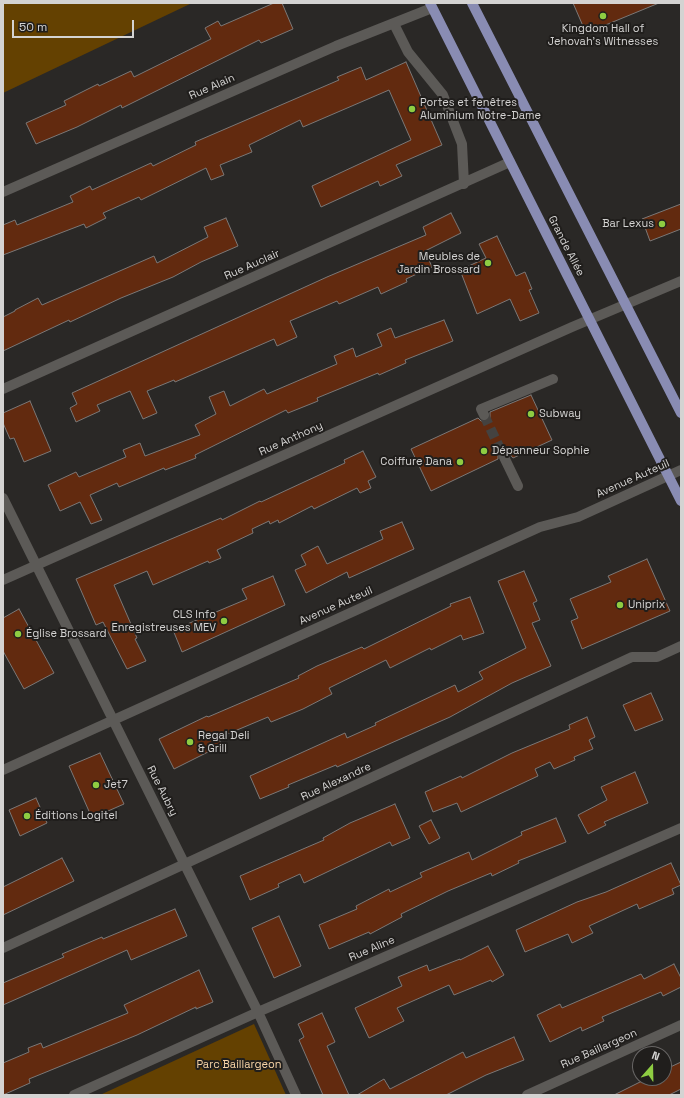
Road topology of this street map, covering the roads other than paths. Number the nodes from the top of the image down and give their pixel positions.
1 (472, 3) edge
2 (431, 5) edge
3 (394, 24) junction
4 (510, 162) junction
5 (464, 184) junction
6 (3, 192) edge
7 (681, 281) edge
8 (625, 304) junction
9 (589, 319) junction
10 (554, 379) dead end
11 (3, 389) edge
12 (681, 414) edge
13 (484, 415) dead end
14 (504, 457) tunnel mouth
15 (681, 470) edge
16 (669, 476) junction
17 (518, 486) dead end
18 (3, 498) edge
19 (681, 501) edge
20 (37, 565) junction
21 (3, 580) edge
22 (681, 646) edge
23 (113, 720) junction
24 (3, 770) edge
25 (681, 828) edge
26 (185, 865) junction
27 (3, 948) edge
28 (258, 1012) junction
29 (681, 1025) edge
30 (74, 1095) edge
31 (296, 1095) edge
32 (527, 1095) edge

1 - 8 main road
2 - 3 street, Rue Alain
2 - 4 main road, Grande Allée
3 - 5 street
3 - 6 street, Rue Alain
4 - 5 street, Rue Auclair
4 - 9 main road, Grande Allée
5 - 11 street, Rue Auclair
7 - 8 street, Rue Anthony
8 - 9 street, Rue Anthony
8 - 12 main road
9 - 16 main road, Grande Allée
9 - 20 street, Rue Anthony
10 - 13 street
14 - 17 street
15 - 16 street, Avenue Auteuil
16 - 19 main road, Grande Allée
16 - 23 street, Avenue Auteuil
18 - 20 street, Rue Aubry
20 - 21 street, Rue Anthony
20 - 23 street, Rue Aubry
22 - 26 street, Rue Alexandre
23 - 24 street, Avenue Auteuil
23 - 26 street, Rue Aubry
25 - 28 street, Rue Aline
26 - 27 street, Rue Alexandre
26 - 28 street, Rue Aubry
28 - 30 street, Rue Aline
28 - 31 street, Rue Aubry
29 - 32 street, Rue Baillargeon

